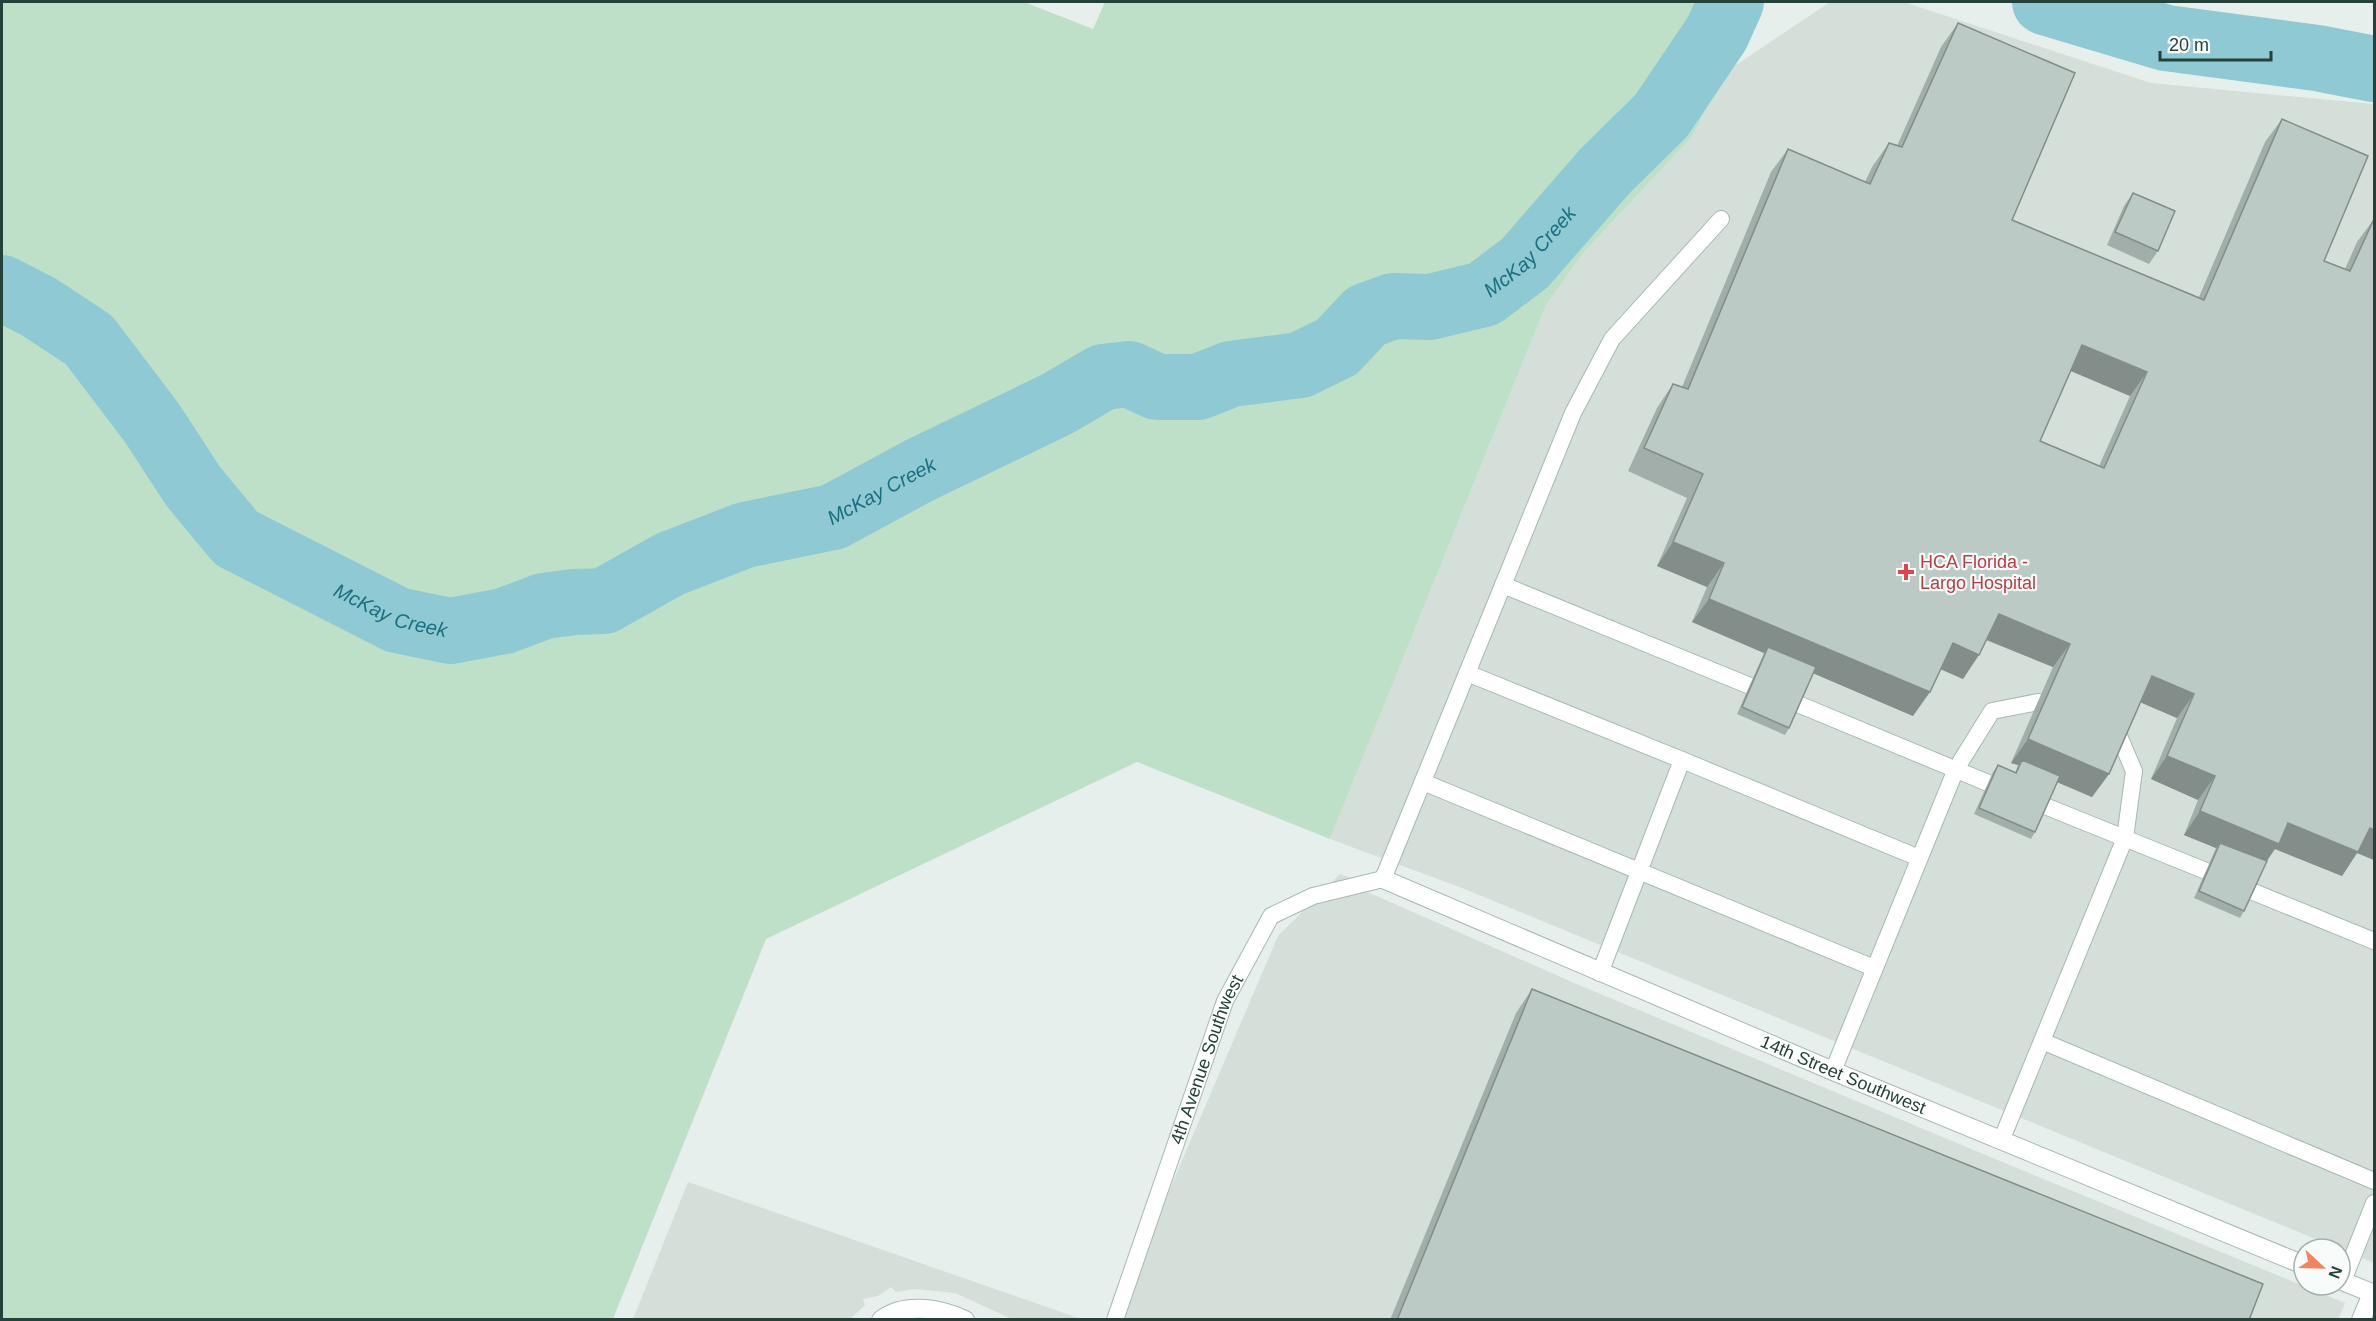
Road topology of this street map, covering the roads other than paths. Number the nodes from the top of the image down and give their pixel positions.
1 (1721, 219) dead end
2 (1503, 585) junction
3 (1467, 673) junction
4 (1750, 686) edge
5 (2038, 702) dead end
6 (1798, 704) edge
7 (2119, 736) edge
8 (1682, 760) junction
9 (1956, 770) junction
10 (1423, 782) junction
11 (1988, 783) edge
12 (2045, 806) edge
13 (2125, 838) junction
14 (1919, 858) junction
15 (1640, 870) junction
16 (2206, 871) edge
17 (1383, 879) junction
18 (2251, 891) edge
19 (2374, 941) edge
20 (1874, 969) junction
21 (1600, 973) junction
22 (2042, 1041) junction
23 (1833, 1071) junction
24 (2001, 1141) junction
25 (2374, 1181) edge
26 (2374, 1203) edge
27 (2352, 1257) edge
28 (2292, 1260) edge
29 (2352, 1285) edge
30 (2374, 1294) edge
31 (885, 1316) edge
32 (965, 1320) edge
33 (1114, 1320) edge
34 (2361, 1320) edge

1 - 2 lane
2 - 3 lane
2 - 4 lane
3 - 8 lane
3 - 10 lane
5 - 9 lane
6 - 9 lane
7 - 13 lane
8 - 14 lane
8 - 15 lane
9 - 11 lane
9 - 14 lane
10 - 15 lane
10 - 17 lane
12 - 13 lane
13 - 16 lane
13 - 22 lane
14 - 20 lane
15 - 20 lane
15 - 21 lane
17 - 21 street, 14th Street Southwest
17 - 33 lane, 4th Avenue Southwest
18 - 19 lane
20 - 23 lane
21 - 23 street, 14th Street Southwest
22 - 24 lane
22 - 25 lane
23 - 24 street, 14th Street Southwest
24 - 28 street, 14th Street Southwest
26 - 27 lane
29 - 30 street
30 - 34 street
31 - 32 street

